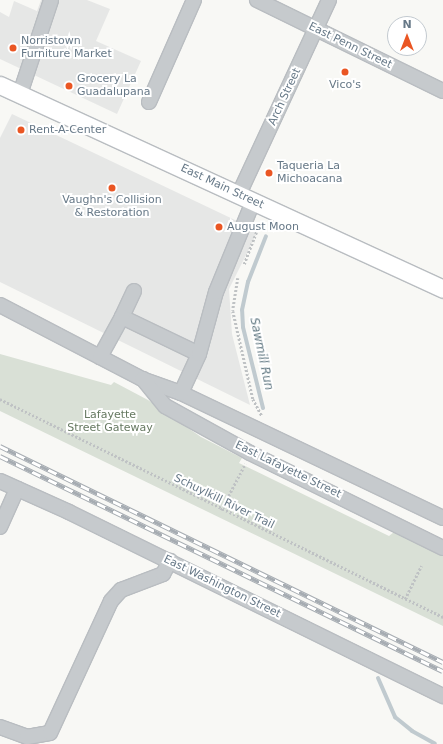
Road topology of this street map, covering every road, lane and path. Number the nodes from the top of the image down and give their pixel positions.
1 (51, 0) edge
2 (194, 0) edge
3 (256, 0) edge
4 (329, 0) edge
5 (316, 30) junction
6 (1, 89) edge
7 (443, 91) edge
8 (20, 94) junction
9 (149, 102) dead end
10 (246, 198) junction
11 (257, 225) dead end
12 (443, 289) edge
13 (134, 291) dead end
14 (0, 305) edge
15 (122, 317) junction
16 (199, 354) junction
17 (100, 357) junction
18 (142, 379) junction
19 (182, 393) junction
20 (0, 399) edge
21 (260, 431) junction
22 (250, 453) junction
23 (0, 481) edge
24 (17, 489) junction
25 (221, 510) junction
26 (443, 518) edge
27 (0, 527) edge
28 (443, 548) edge
29 (170, 561) junction
30 (421, 566) dead end
31 (405, 599) junction
32 (443, 617) edge
33 (443, 696) edge
34 (0, 727) edge

1 - 8 street
2 - 9 street
3 - 5 street, East Penn Street
4 - 5 street, Arch Street
5 - 7 street, East Penn Street
5 - 10 street, Arch Street
6 - 8 main road, East Main Street
8 - 10 main road, East Main Street
10 - 12 main road, East Main Street
10 - 16 street, Arch Street
11 - 21 path
13 - 15 street
14 - 17 street, East Lafayette Street
15 - 16 street
15 - 17 street
16 - 19 street, Arch Street
17 - 18 street, East Lafayette Street
18 - 19 street, East Lafayette Street
18 - 22 street, East Lafayette Street
19 - 21 street, East Lafayette Street
20 - 25 path, Schuylkill River Trail
21 - 26 street, East Lafayette Street
22 - 25 path
22 - 28 street, East Lafayette Street
23 - 24 street, East Washington Street
24 - 27 street
24 - 29 street, East Washington Street
25 - 31 path, Schuylkill River Trail
29 - 33 street, East Washington Street
29 - 34 street
30 - 31 path
31 - 32 path, Schuylkill River Trail

